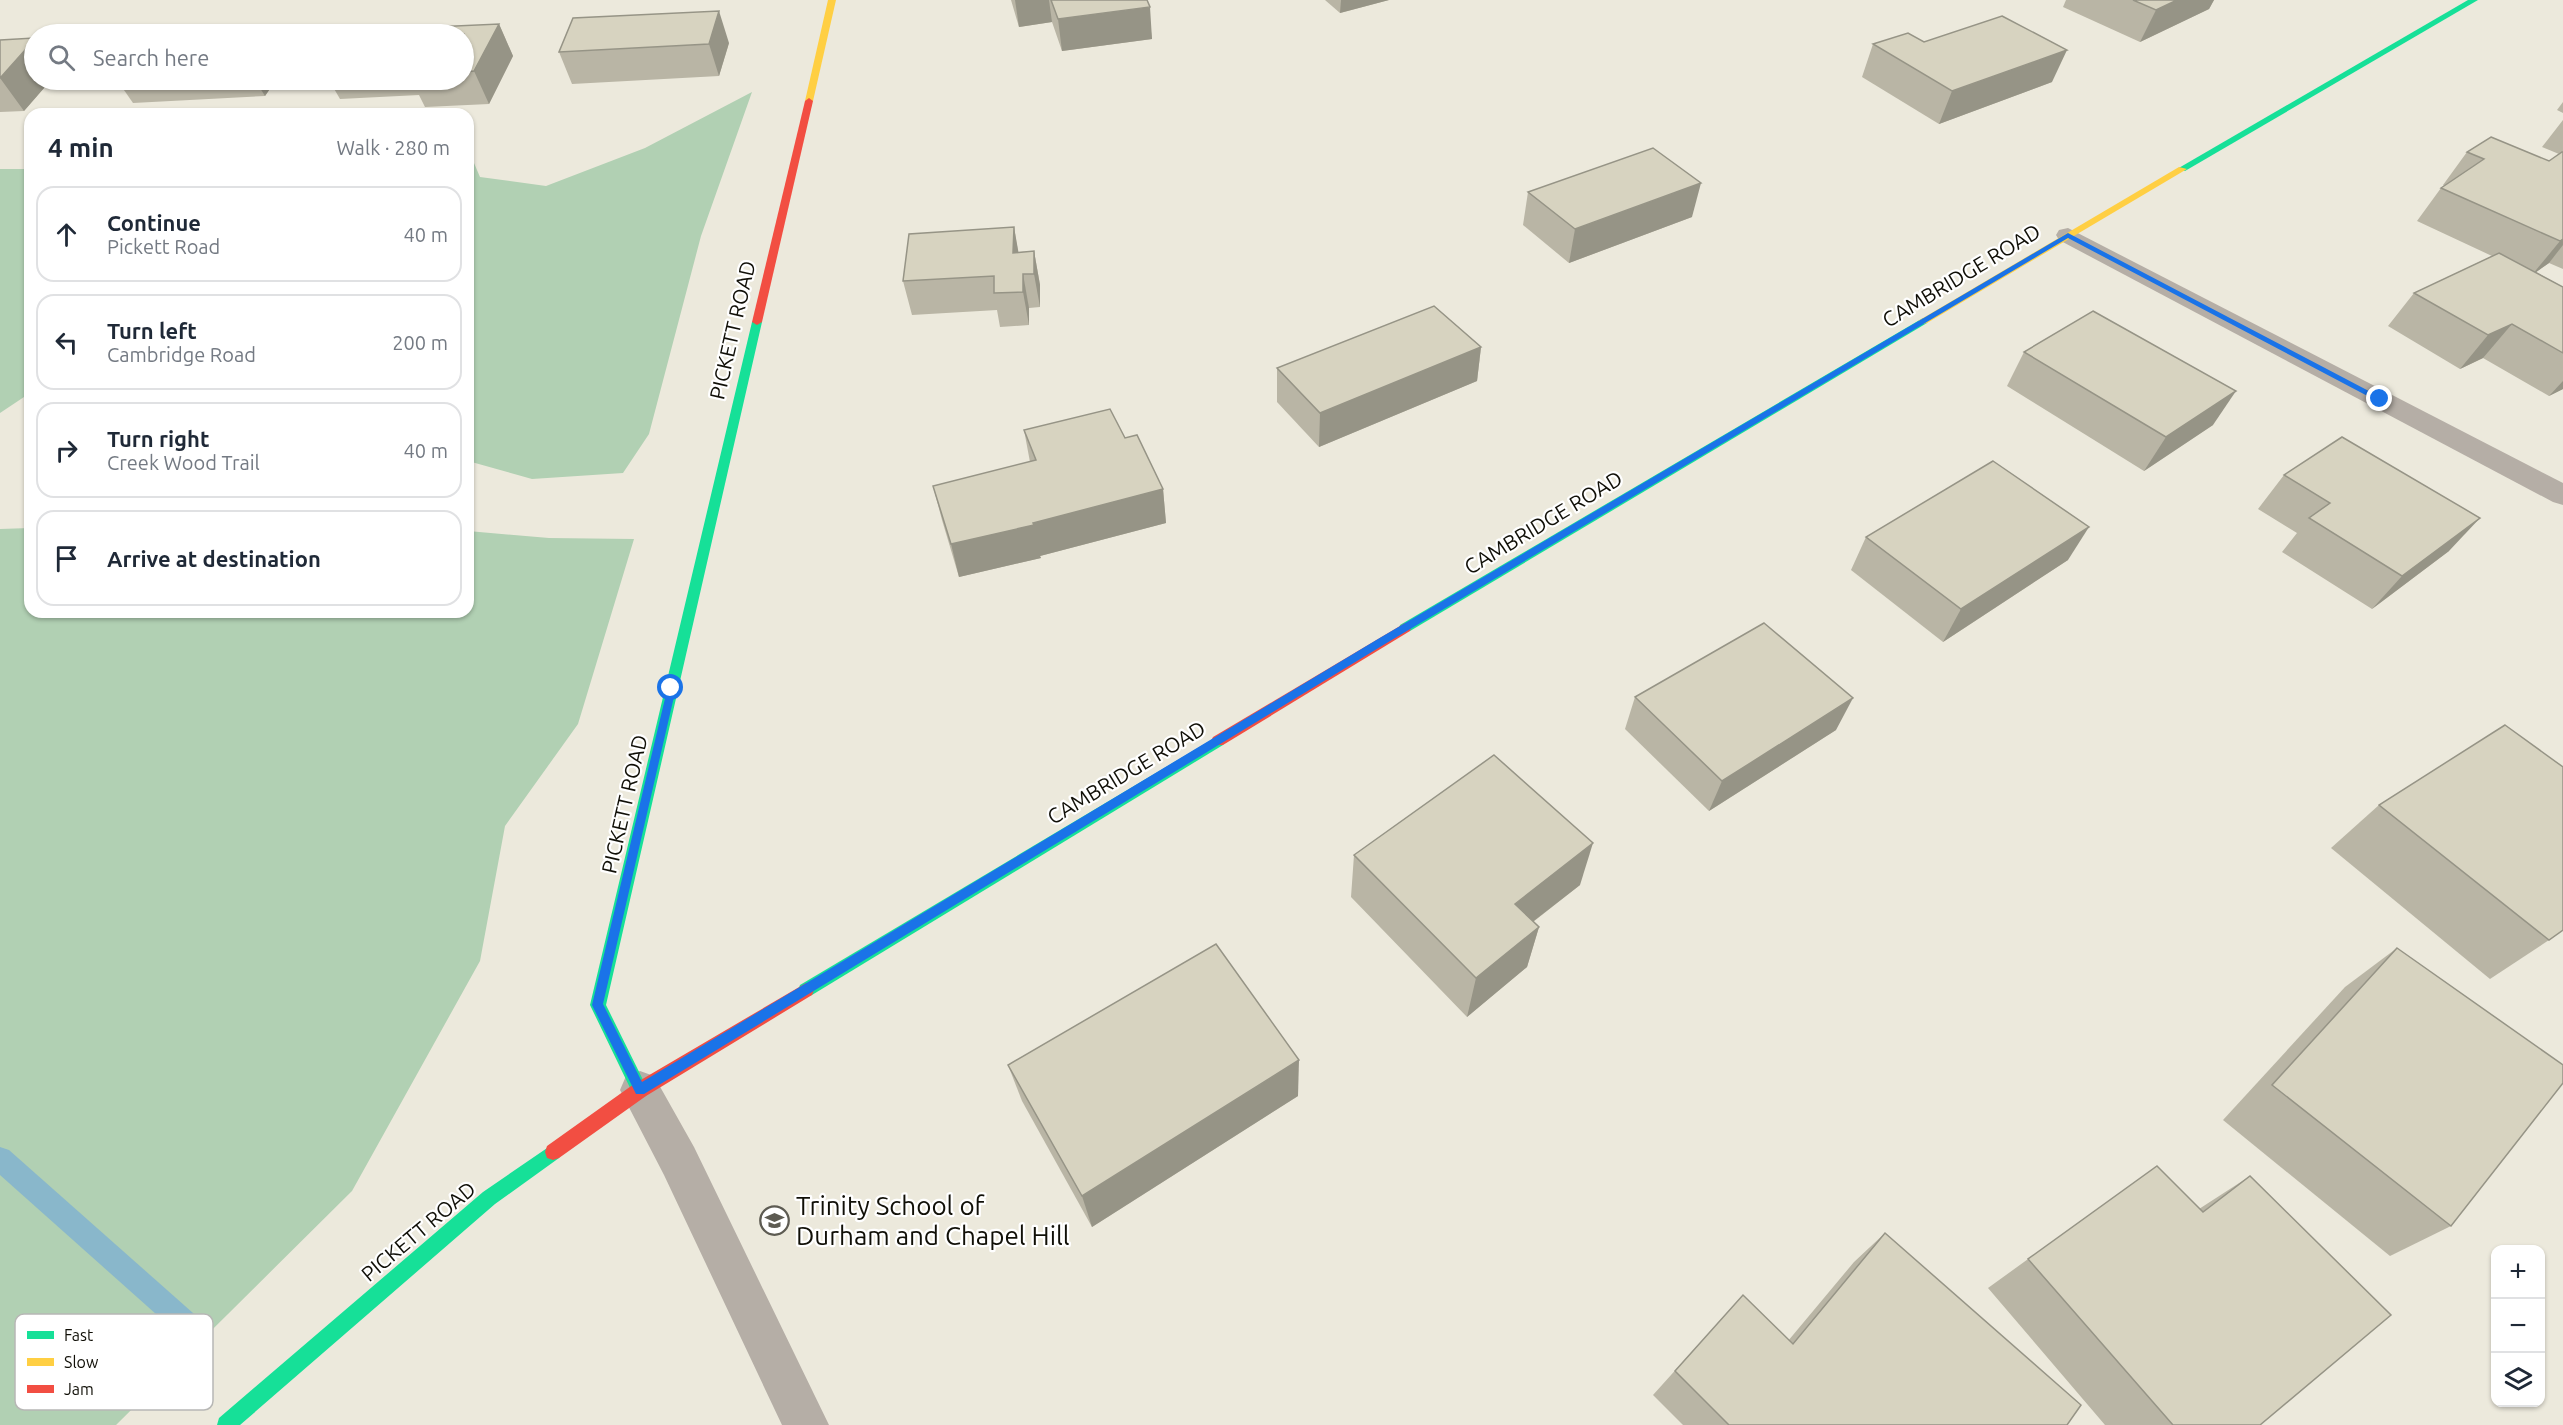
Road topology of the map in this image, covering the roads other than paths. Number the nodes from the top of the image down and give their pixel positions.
1 (832, 0) edge
2 (2474, 0) edge
3 (2068, 236) junction
4 (2563, 495) edge
5 (640, 1090) junction
6 (226, 1425) edge
7 (806, 1425) edge

1 - 5 street, PICKETT ROAD
2 - 3 street, CAMBRIDGE ROAD
3 - 4 street
3 - 5 street, CAMBRIDGE ROAD
5 - 6 street, PICKETT ROAD
5 - 7 street

